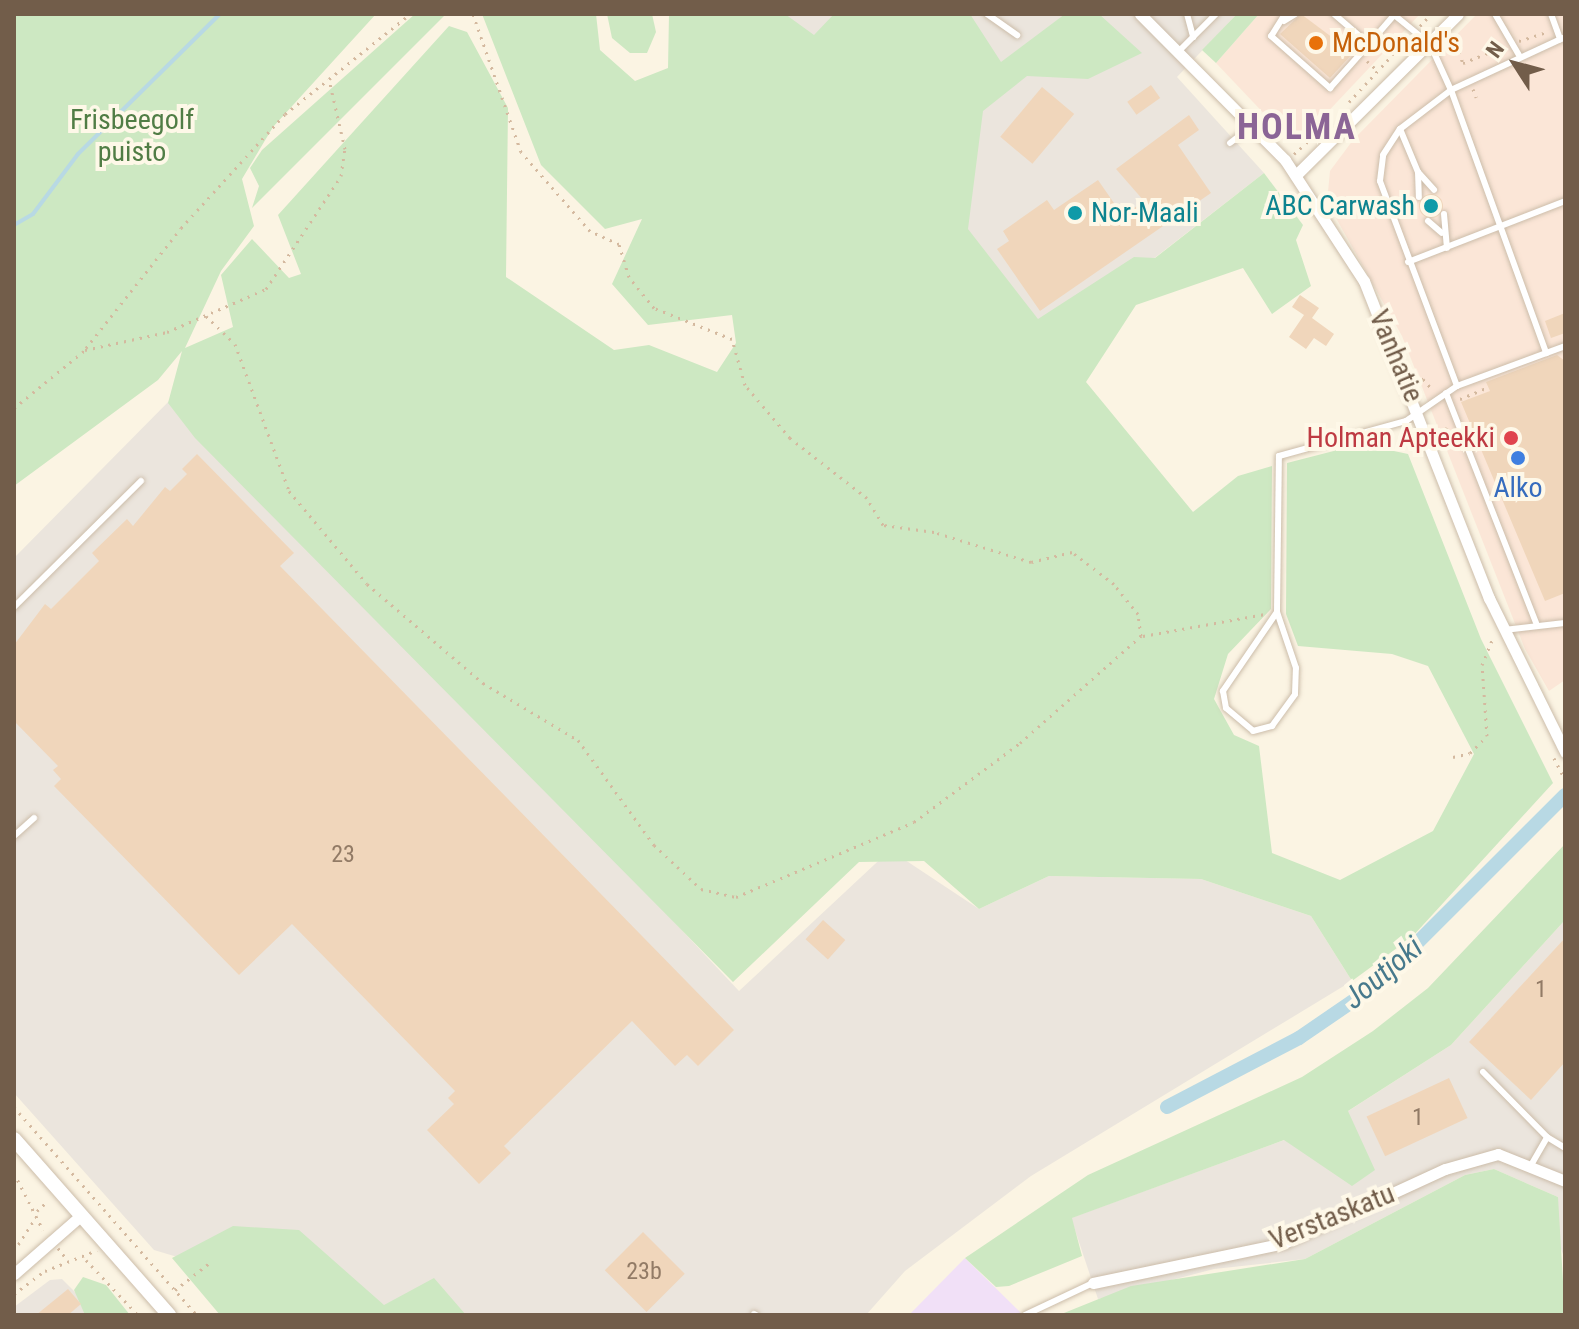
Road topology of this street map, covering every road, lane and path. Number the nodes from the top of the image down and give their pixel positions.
1 (410, 14) edge
2 (473, 14) edge
3 (987, 14) edge
4 (1140, 14) edge
5 (1187, 14) edge
6 (1216, 14) edge
7 (1295, 14) edge
8 (1334, 14) edge
9 (1393, 14) edge
10 (1431, 14) edge
11 (1458, 14) edge
12 (1495, 14) edge
13 (1551, 14) edge
14 (1284, 18) edge
15 (1415, 31) junction
16 (1545, 33) dead end
17 (1017, 35) dead end
18 (1452, 35) dead end
19 (1193, 37) junction
20 (1562, 38) edge
21 (1523, 40) dead end
22 (1369, 44) junction
23 (1430, 44) junction
24 (1500, 48) dead end
25 (1180, 50) junction
26 (1519, 55) junction
27 (329, 79) junction
28 (1451, 90) junction
29 (1255, 124) junction
30 (1400, 129) junction
31 (1230, 143) dead end
32 (1285, 160) junction
33 (1418, 172) junction
34 (1296, 175) junction
35 (1434, 190) dead end
36 (1419, 197) dead end
37 (1565, 201) edge
38 (1444, 214) dead end
39 (1428, 221) dead end
40 (1499, 227) junction
41 (1442, 233) junction
42 (1447, 248) junction
43 (1408, 262) junction
44 (206, 316) junction
45 (1565, 346) edge
46 (85, 350) junction
47 (1546, 353) junction
48 (1457, 386) junction
49 (1488, 387) dead end
50 (1446, 393) junction
51 (1450, 404) junction
52 (14, 408) edge
53 (1420, 412) junction
54 (141, 481) dead end
55 (14, 607) edge
56 (1277, 612) junction
57 (1488, 622) dead end
58 (1536, 623) junction
59 (1565, 623) edge
60 (1499, 633) junction
61 (1141, 636) junction
62 (1500, 652) dead end
63 (1549, 750) dead end
64 (1565, 752) edge
65 (1453, 757) dead end
66 (1565, 780) edge
67 (34, 818) dead end
68 (14, 836) edge
69 (1483, 1072) dead end
70 (14, 1107) edge
71 (1547, 1137) junction
72 (14, 1139) edge
73 (1565, 1148) edge
74 (1530, 1167) junction
75 (14, 1173) edge
76 (1565, 1181) edge
77 (79, 1217) junction
78 (34, 1220) junction
79 (120, 1228) junction
80 (53, 1241) junction
81 (103, 1244) junction
82 (14, 1251) edge
83 (86, 1260) junction
84 (68, 1261) junction
85 (212, 1261) dead end
86 (14, 1274) edge
87 (1093, 1283) joint
88 (175, 1290) junction
89 (14, 1294) edge
90 (138, 1315) edge
91 (169, 1315) edge
92 (197, 1315) edge
93 (1025, 1315) edge

1 - 27 path
2 - 61 path
3 - 17 lane
4 - 25 street, Vanhatie
5 - 19 lane
6 - 19 lane
7 - 14 lane
8 - 22 lane
9 - 15 lane
9 - 22 lane
10 - 15 path
11 - 23 street
12 - 26 lane
13 - 20 lane
14 - 22 lane
15 - 23 lane
15 - 32 path
16 - 21 path
18 - 24 path
19 - 25 lane
20 - 26 lane
23 - 28 lane
23 - 34 street
25 - 29 street, Vanhatie
26 - 28 lane
27 - 44 path
27 - 46 path
28 - 30 lane
28 - 40 lane
29 - 31 lane
29 - 32 street, Vanhatie
30 - 33 lane
30 - 43 lane
32 - 34 street, Vanhatie
33 - 35 lane
33 - 36 lane
34 - 53 street, Vanhatie
37 - 40 lane
38 - 41 lane
39 - 41 lane
40 - 42 lane
40 - 47 lane
41 - 42 lane
42 - 43 lane
43 - 48 lane
44 - 46 path
44 - 61 path
45 - 47 lane
46 - 52 path
47 - 48 lane
48 - 50 lane
49 - 51 path
50 - 51 lane
50 - 53 lane
51 - 58 lane
53 - 56 lane
53 - 60 street, Vanhatie
54 - 55 lane
56 - 56 lane
56 - 61 path
57 - 60 path
58 - 59 lane
58 - 60 lane
60 - 62 path
60 - 64 street, Vanhatie
60 - 65 path
63 - 66 path
67 - 68 lane
69 - 71 lane
70 - 79 path
71 - 73 lane
71 - 74 lane
72 - 77 street
74 - 76 street, Verstaskatu
74 - 87 street, Verstaskatu
75 - 78 path
77 - 80 street
77 - 81 street
78 - 80 path
78 - 82 path
79 - 81 path
79 - 88 path
80 - 84 path
80 - 86 street
81 - 83 path
81 - 91 street
83 - 84 path
83 - 90 path
84 - 89 path
85 - 88 path
87 - 93 lane
88 - 92 path

